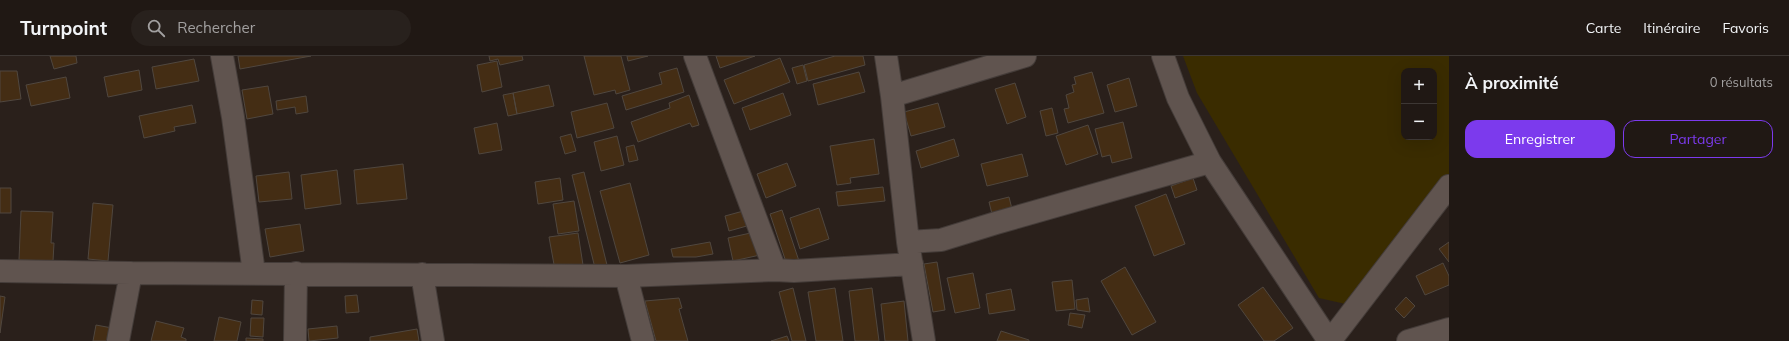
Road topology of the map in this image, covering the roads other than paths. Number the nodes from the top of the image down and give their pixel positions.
1 (222, 56) edge
2 (695, 56) edge
3 (886, 56) edge
4 (1026, 56) edge
5 (1163, 56) edge
6 (892, 96) junction
7 (1210, 162) junction
8 (1449, 186) edge
9 (908, 242) junction
10 (912, 264) junction
11 (775, 270) junction
12 (0, 272) edge
13 (131, 273) junction
14 (254, 273) junction
15 (296, 273) junction
16 (422, 274) junction
17 (626, 276) junction
18 (1449, 329) edge
19 (118, 341) edge
20 (295, 341) edge
21 (433, 341) edge
22 (643, 341) edge
23 (924, 341) edge
24 (1330, 341) edge
25 (1408, 341) edge

1 - 14 street
2 - 11 street
3 - 6 street
4 - 6 street
5 - 7 street
6 - 9 street
7 - 9 street
7 - 24 street
8 - 24 street
9 - 10 street
10 - 11 street
10 - 23 street
11 - 17 street
12 - 13 street
13 - 14 street
13 - 19 street
14 - 15 street
15 - 16 street
15 - 20 street
16 - 17 street
16 - 21 street
17 - 22 street
18 - 25 street

